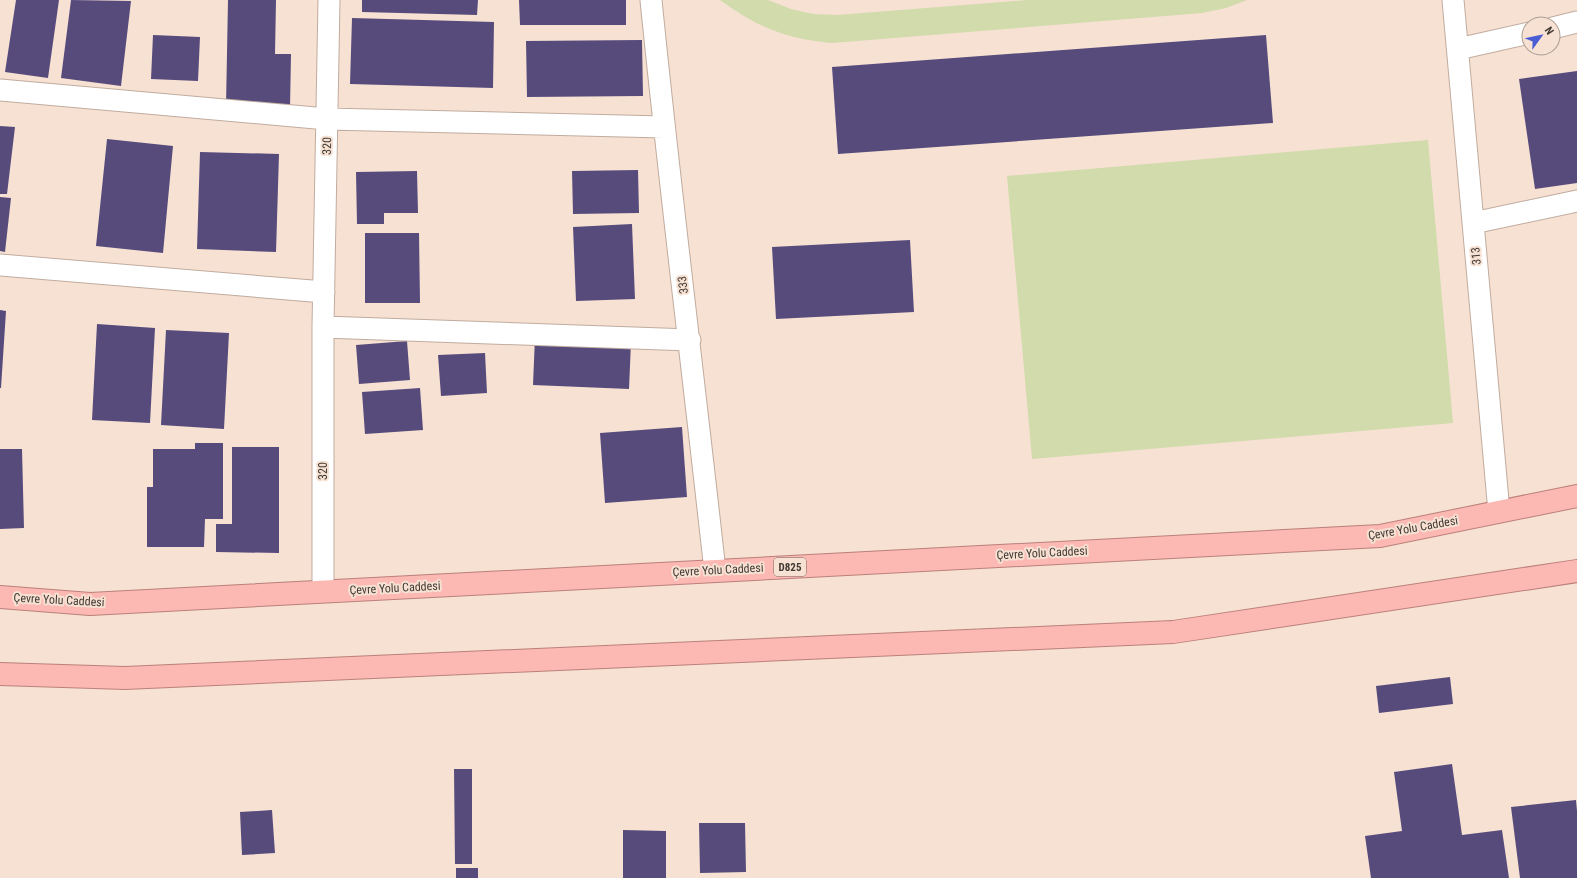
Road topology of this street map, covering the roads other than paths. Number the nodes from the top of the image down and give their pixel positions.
1 (329, 0) edge
2 (651, 0) edge
3 (1453, 0) edge
4 (1577, 22) edge
5 (1561, 26) edge
6 (1521, 35) edge
7 (1458, 49) junction
8 (0, 90) edge
9 (327, 119) junction
10 (664, 127) junction
11 (1577, 201) edge
12 (1473, 223) junction
13 (0, 266) edge
14 (324, 292) junction
15 (323, 327) junction
16 (690, 340) junction
17 (1577, 496) edge
18 (1499, 512) junction
19 (1577, 570) edge
20 (715, 571) junction
21 (324, 591) junction
22 (0, 597) edge
23 (0, 674) edge

1 - 9 street, 320
2 - 10 street, 333
3 - 7 street, 313
4 - 5 street
6 - 7 street
7 - 12 street, 313
8 - 9 street
9 - 10 street
9 - 14 street, 320
10 - 16 street, 333
11 - 12 street
12 - 18 street, 313
13 - 14 street
14 - 15 street, 320
15 - 16 street
15 - 21 street, 320
16 - 20 street, 333
17 - 18 highway, Çevre Yolu Caddesi / D825
18 - 20 highway, Çevre Yolu Caddesi / D825
19 - 23 highway
20 - 21 highway, Çevre Yolu Caddesi / D825
21 - 22 highway, Çevre Yolu Caddesi / D825

